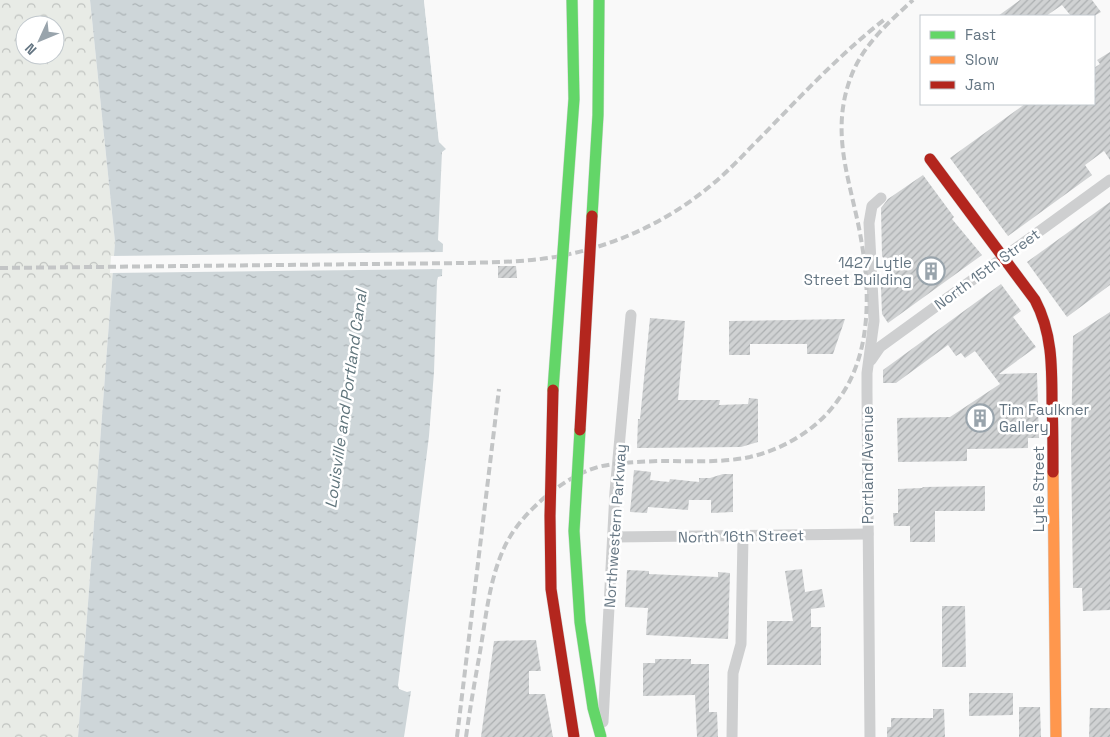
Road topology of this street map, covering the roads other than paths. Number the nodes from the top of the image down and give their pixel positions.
1 (572, 0) edge
2 (599, 0) edge
3 (930, 160) dead end
4 (1110, 180) edge
5 (881, 198) dead end
6 (1003, 258) junction
7 (631, 315) dead end
8 (870, 364) junction
9 (868, 534) junction
10 (743, 536) junction
11 (613, 537) junction
12 (574, 737) edge
13 (602, 737) edge
14 (732, 737) edge
15 (870, 737) edge
16 (1056, 737) edge

1 - 12 main road, bridge
2 - 13 main road, bridge
3 - 6 main road, Lytle Street
4 - 6 street, North 15th Street
5 - 8 street, Portland Avenue
6 - 8 street, North 15th Street
6 - 16 main road, Lytle Street
7 - 11 street, Northwestern Parkway
8 - 9 street, Portland Avenue
9 - 10 street, North 16th Street
9 - 15 street, Portland Avenue
10 - 11 street, North 16th Street
10 - 14 street
11 - 13 street, Northwestern Parkway

